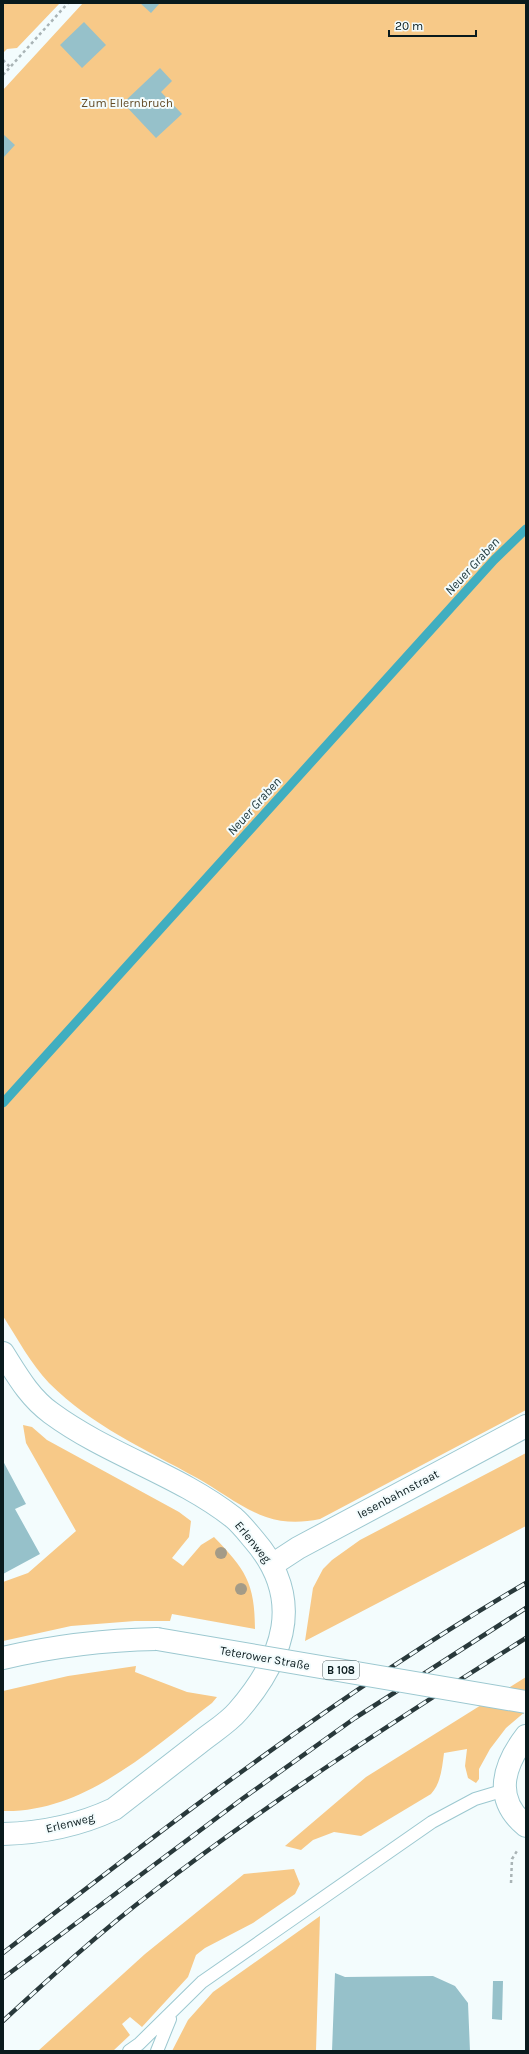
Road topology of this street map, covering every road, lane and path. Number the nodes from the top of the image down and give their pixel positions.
1 (68, 3) edge
2 (3, 60) edge
3 (10, 67) junction
4 (3, 75) edge
5 (3, 1353) edge
6 (526, 1426) edge
7 (272, 1566) junction
8 (3, 1658) edge
9 (526, 1702) edge
10 (526, 1736) edge
11 (505, 1790) junction
12 (526, 1826) edge
13 (3, 1834) edge
14 (512, 1860) dead end
15 (511, 1883) dead end
16 (173, 2012) junction
17 (129, 2051) edge
18 (157, 2051) edge

1 - 3 path
2 - 3 path
3 - 4 path
5 - 7 street, Erlenweg
6 - 7 street, Iesenbahnstraat
7 - 13 street, Erlenweg
8 - 9 street, Teterower Straße / B 108, bridge
10 - 11 street
11 - 12 street
11 - 16 lane
14 - 15 path
16 - 17 lane
16 - 18 lane

